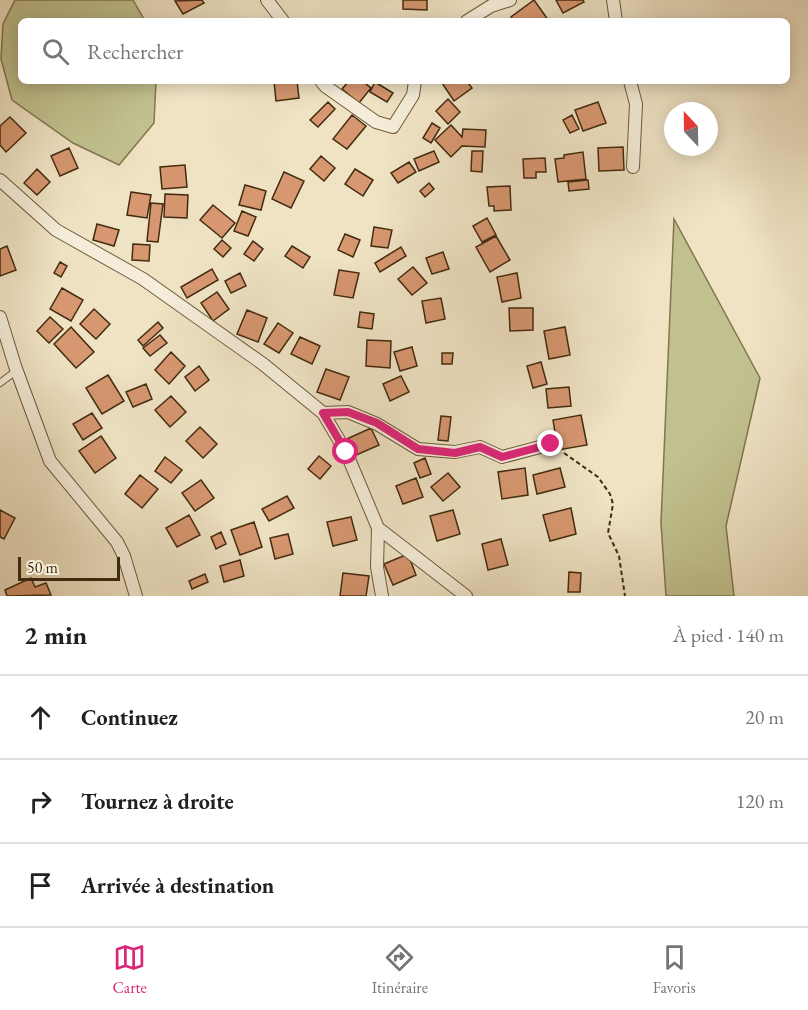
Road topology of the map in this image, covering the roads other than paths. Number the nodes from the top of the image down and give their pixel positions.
1 (267, 0) edge
2 (510, 0) edge
3 (613, 0) edge
4 (281, 18) edge
5 (472, 18) edge
6 (616, 18) edge
7 (323, 84) edge
8 (415, 84) edge
9 (631, 84) edge
10 (633, 167) dead end
11 (0, 180) edge
12 (0, 317) edge
13 (17, 371) junction
14 (0, 383) edge
15 (323, 413) junction
16 (551, 444) dead end
17 (378, 528) junction
18 (136, 596) edge
19 (382, 596) edge
20 (466, 596) edge

1 - 4 street
2 - 5 street
3 - 6 street
7 - 8 street
9 - 10 street
11 - 15 street
12 - 13 street
13 - 14 lane
13 - 18 street
15 - 16 street
15 - 17 street
17 - 19 street
17 - 20 street

